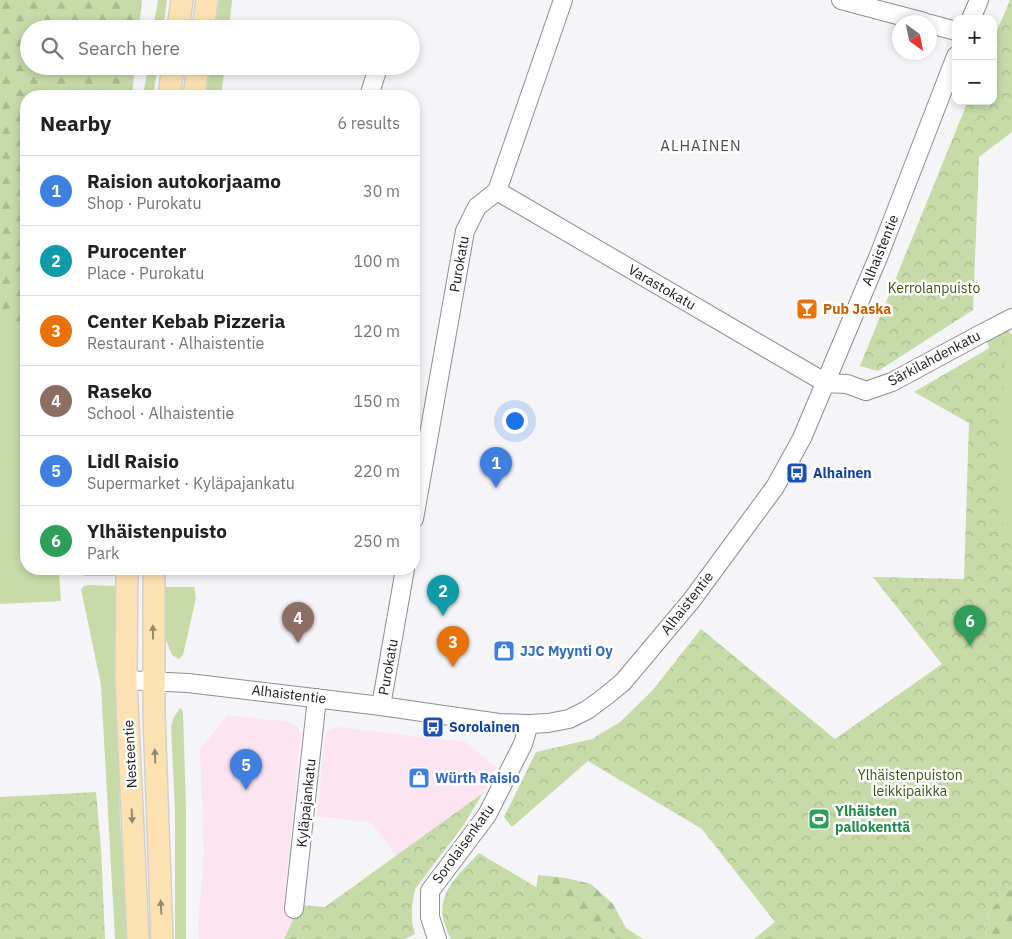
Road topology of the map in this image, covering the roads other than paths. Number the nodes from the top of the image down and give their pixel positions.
1 (182, 0) edge
2 (207, 0) edge
3 (563, 0) edge
4 (842, 0) edge
5 (979, 0) edge
6 (898, 15) edge
7 (973, 15) edge
8 (179, 20) edge
9 (204, 20) edge
10 (937, 26) edge
11 (952, 30) edge
12 (954, 60) edge
13 (172, 75) edge
14 (197, 75) edge
15 (376, 75) edge
16 (170, 90) edge
17 (195, 90) edge
18 (371, 90) edge
19 (498, 191) junction
20 (1012, 318) edge
21 (826, 383) junction
22 (420, 485) edge
23 (127, 575) edge
24 (154, 575) edge
25 (404, 575) edge
26 (126, 680) junction
27 (154, 681) junction
28 (317, 698) junction
29 (381, 706) junction
30 (529, 724) junction
31 (294, 909) dead end
32 (138, 939) edge
33 (162, 939) edge
34 (437, 939) edge

1 - 8 main road
2 - 9 main road
3 - 19 street
4 - 6 street
5 - 7 street
10 - 11 street
12 - 21 street, Alhaistentie
13 - 16 main road
14 - 17 main road
15 - 18 street
19 - 21 street, Varastokatu
19 - 22 street, Purokatu
20 - 21 street, Särkilahdenkatu
21 - 30 street, Alhaistentie
23 - 26 main road, Nesteentie
27 -> 24 main road, Nesteentie
25 - 29 street, Purokatu
26 - 27 street, Alhaistentie
26 -> 32 main road, Nesteentie
27 - 28 street, Alhaistentie
33 -> 27 main road, Nesteentie
28 - 29 street, Alhaistentie
28 - 31 street, Kyläpajankatu
29 - 30 street, Alhaistentie
30 - 34 street, Sorolaisenkatu

